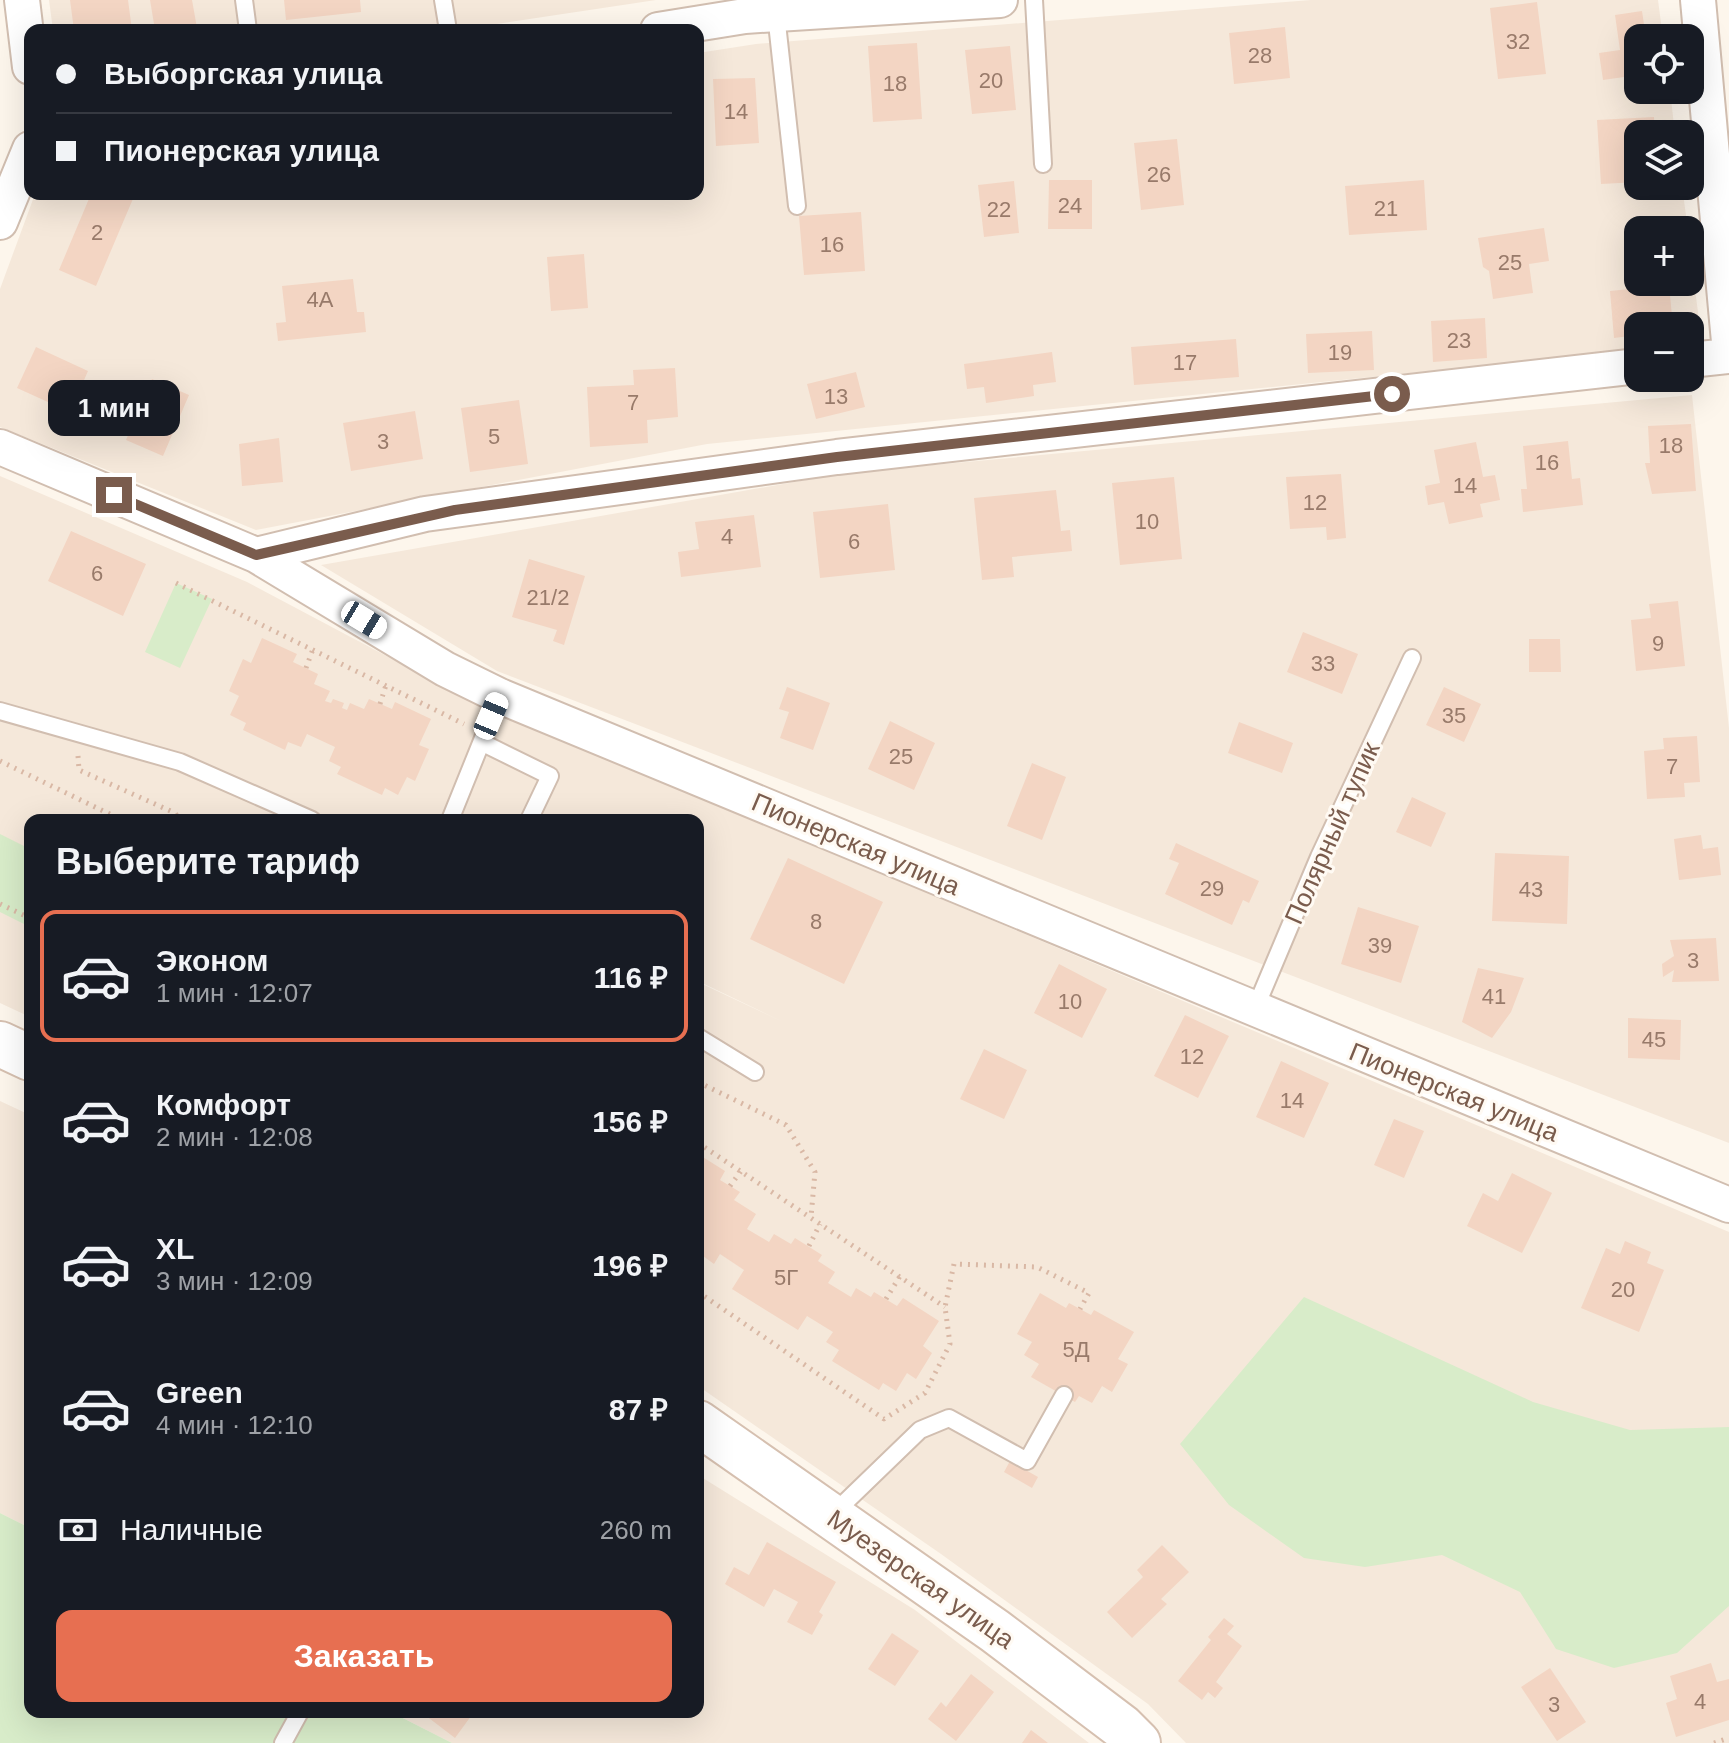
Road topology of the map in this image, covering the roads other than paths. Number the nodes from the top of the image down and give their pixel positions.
1 (22, 0) edge
2 (244, 0) edge
3 (443, 0) edge
4 (1000, 0) edge
5 (1034, 0) edge
6 (1698, 0) edge
7 (754, 10) edge
8 (25, 24) edge
9 (247, 24) edge
10 (447, 24) edge
11 (687, 24) edge
12 (24, 164) edge
13 (1043, 164) dead end
14 (797, 206) dead end
15 (0, 222) edge
16 (1729, 342) edge
17 (1729, 356) edge
18 (1704, 359) edge
19 (1624, 368) edge
20 (0, 447) edge
21 (256, 555) junction
22 (1412, 658) dead end
23 (500, 696) junction
24 (0, 711) edge
25 (484, 739) junction
26 (298, 814) edge
27 (453, 814) edge
28 (532, 814) edge
29 (1255, 1009) junction
30 (704, 1041) edge
31 (0, 1044) edge
32 (24, 1055) edge
33 (755, 1072) dead end
34 (1729, 1205) edge
35 (1064, 1395) dead end
36 (704, 1427) edge
37 (831, 1516) junction
38 (297, 1718) edge
39 (1123, 1738) edge
40 (283, 1743) edge

1 - 8 street
2 - 9 lane
3 - 10 lane
4 - 7 street
5 - 13 lane
6 - 16 street
7 - 11 street
7 - 14 lane
12 - 15 street
17 - 18 street
19 - 21 street
20 - 21 street, Пионерская улица
21 - 23 street, Пионерская улица
22 - 29 lane, Полярный тупик
23 - 25 lane
23 - 29 street, Пионерская улица
24 - 26 lane
25 - 27 lane
25 - 28 lane
29 - 34 street, Пионерская улица
30 - 33 lane
31 - 32 main road
35 - 37 lane
36 - 37 main road, Муезерская улица
37 - 39 main road, Муезерская улица
38 - 40 lane

